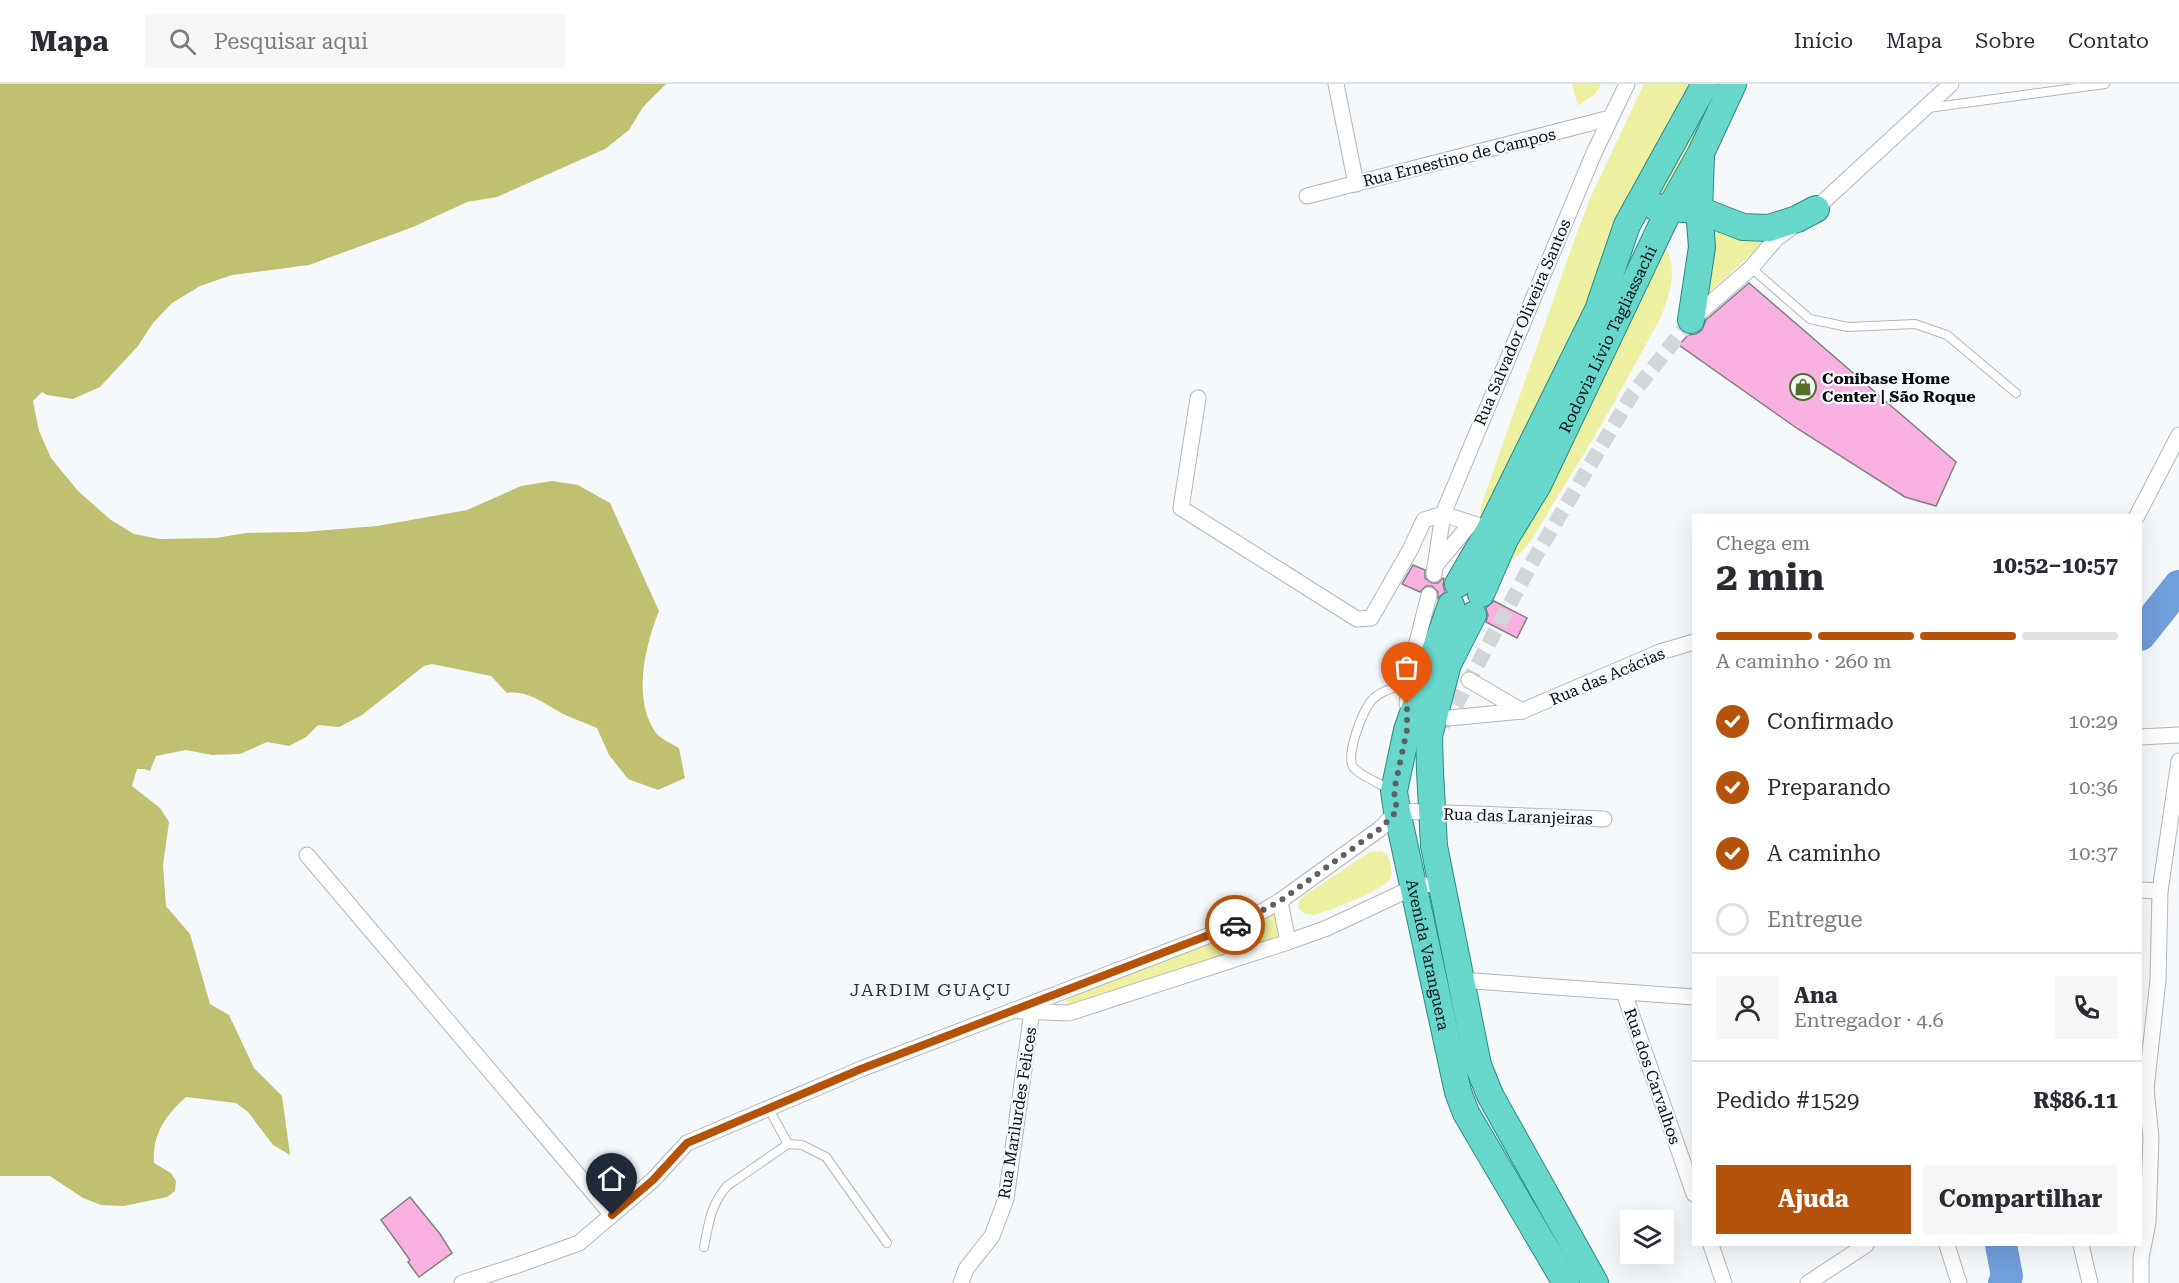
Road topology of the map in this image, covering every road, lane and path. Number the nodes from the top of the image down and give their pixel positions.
1 (1336, 84) edge
2 (1627, 84) edge
3 (1705, 84) edge
4 (1733, 84) edge
5 (1951, 84) edge
6 (2105, 84) edge
7 (1926, 108) junction
8 (1610, 118) junction
9 (1701, 153) junction
10 (1356, 184) junction
11 (1307, 196) dead end
12 (1670, 208) junction
13 (1816, 209) junction
14 (1699, 210) junction
15 (1627, 225) junction
16 (1751, 268) junction
17 (1691, 320) joint
18 (2016, 393) dead end
19 (1198, 398) dead end
20 (2179, 435) edge
21 (1443, 514) junction
22 (2138, 514) edge
23 (1481, 526) junction
24 (1458, 599) junction
25 (1692, 643) edge
26 (1469, 680) dead end
27 (1410, 682) junction
28 (1522, 711) junction
29 (1449, 718) dead end
30 (1407, 730) junction
31 (2179, 735) edge
32 (2142, 737) edge
33 (2179, 761) edge
34 (1395, 801) junction
35 (1431, 812) junction
36 (1604, 819) dead end
37 (307, 855) dead end
38 (1441, 882) junction
39 (1412, 888) junction
40 (2142, 890) edge
41 (2160, 891) junction
42 (1280, 901) junction
43 (1288, 942) junction
44 (1460, 980) junction
45 (1624, 993) junction
46 (1692, 997) edge
47 (1033, 1008) junction
48 (2143, 1090) edge
49 (770, 1109) junction
50 (788, 1144) junction
51 (1692, 1188) edge
52 (612, 1215) junction
53 (887, 1244) dead end
54 (1711, 1246) edge
55 (1864, 1246) edge
56 (1947, 1246) edge
57 (2081, 1246) edge
58 (704, 1247) dead end
59 (462, 1283) edge
60 (960, 1283) edge
61 (1566, 1283) edge
62 (1595, 1283) edge
63 (1724, 1283) edge
64 (1808, 1283) edge
65 (1959, 1283) edge
66 (2090, 1283) edge
67 (2141, 1283) edge

1 - 10 street
2 - 8 street, Rua Salvador Oliveira Santos
3 - 15 highway, Rodovia Lívio Tagliassachi
4 - 9 highway, Rodovia Lívio Tagliassachi
5 - 7 street
6 - 7 lane
7 - 13 street
8 - 10 street, Rua Ernestino de Campos
8 - 21 street, Rua Salvador Oliveira Santos
9 - 12 highway, Rodovia Lívio Tagliassachi
9 - 14 highway
10 - 11 street, Rua Ernestino de Campos
12 - 14 highway
12 - 15 highway
12 - 24 highway, Rodovia Lívio Tagliassachi
13 - 14 highway
13 - 16 street
14 - 17 highway
15 - 23 highway, Rodovia Lívio Tagliassachi
16 - 17 street
16 - 18 lane
19 - 21 street
20 - 22 street
21 - 23 street
21 - 23 street, Rua Salvador Oliveira Santos
23 - 24 highway, Rodovia Lívio Tagliassachi
24 - 27 street
24 - 30 highway, Avenida Varanguera
24 - 35 highway, Avenida Varanguera
25 - 28 street, Rua das Acácias
26 - 28 street
27 - 30 street
27 - 34 lane
28 - 29 street, Rua das Acácias
30 - 34 highway, Avenida Varanguera
31 - 32 street
33 - 41 street
34 - 35 street, Rua das Laranjeiras
34 - 39 highway, Avenida Varanguera
34 - 42 street
35 - 36 street, Rua das Laranjeiras
35 - 38 highway, Avenida Varanguera
37 - 52 street
38 - 39 street
38 - 44 highway, Avenida Varanguera
39 - 43 street
39 - 61 highway, Avenida Varanguera
40 - 41 street
41 - 48 street
42 - 43 street
42 - 47 street
43 - 47 street
44 - 45 street, Rua dos Carvalhos
44 - 62 highway, Avenida Varanguera
45 - 46 street, Rua dos Carvalhos
45 - 51 street, Rua dos Carvalhos
47 - 49 street
47 - 60 street, Rua Marilurdes Felices
48 - 67 street
49 - 50 lane
49 - 52 street
50 - 53 lane
50 - 58 lane
52 - 59 street
54 - 63 street
55 - 64 street
56 - 65 street
57 - 66 street

